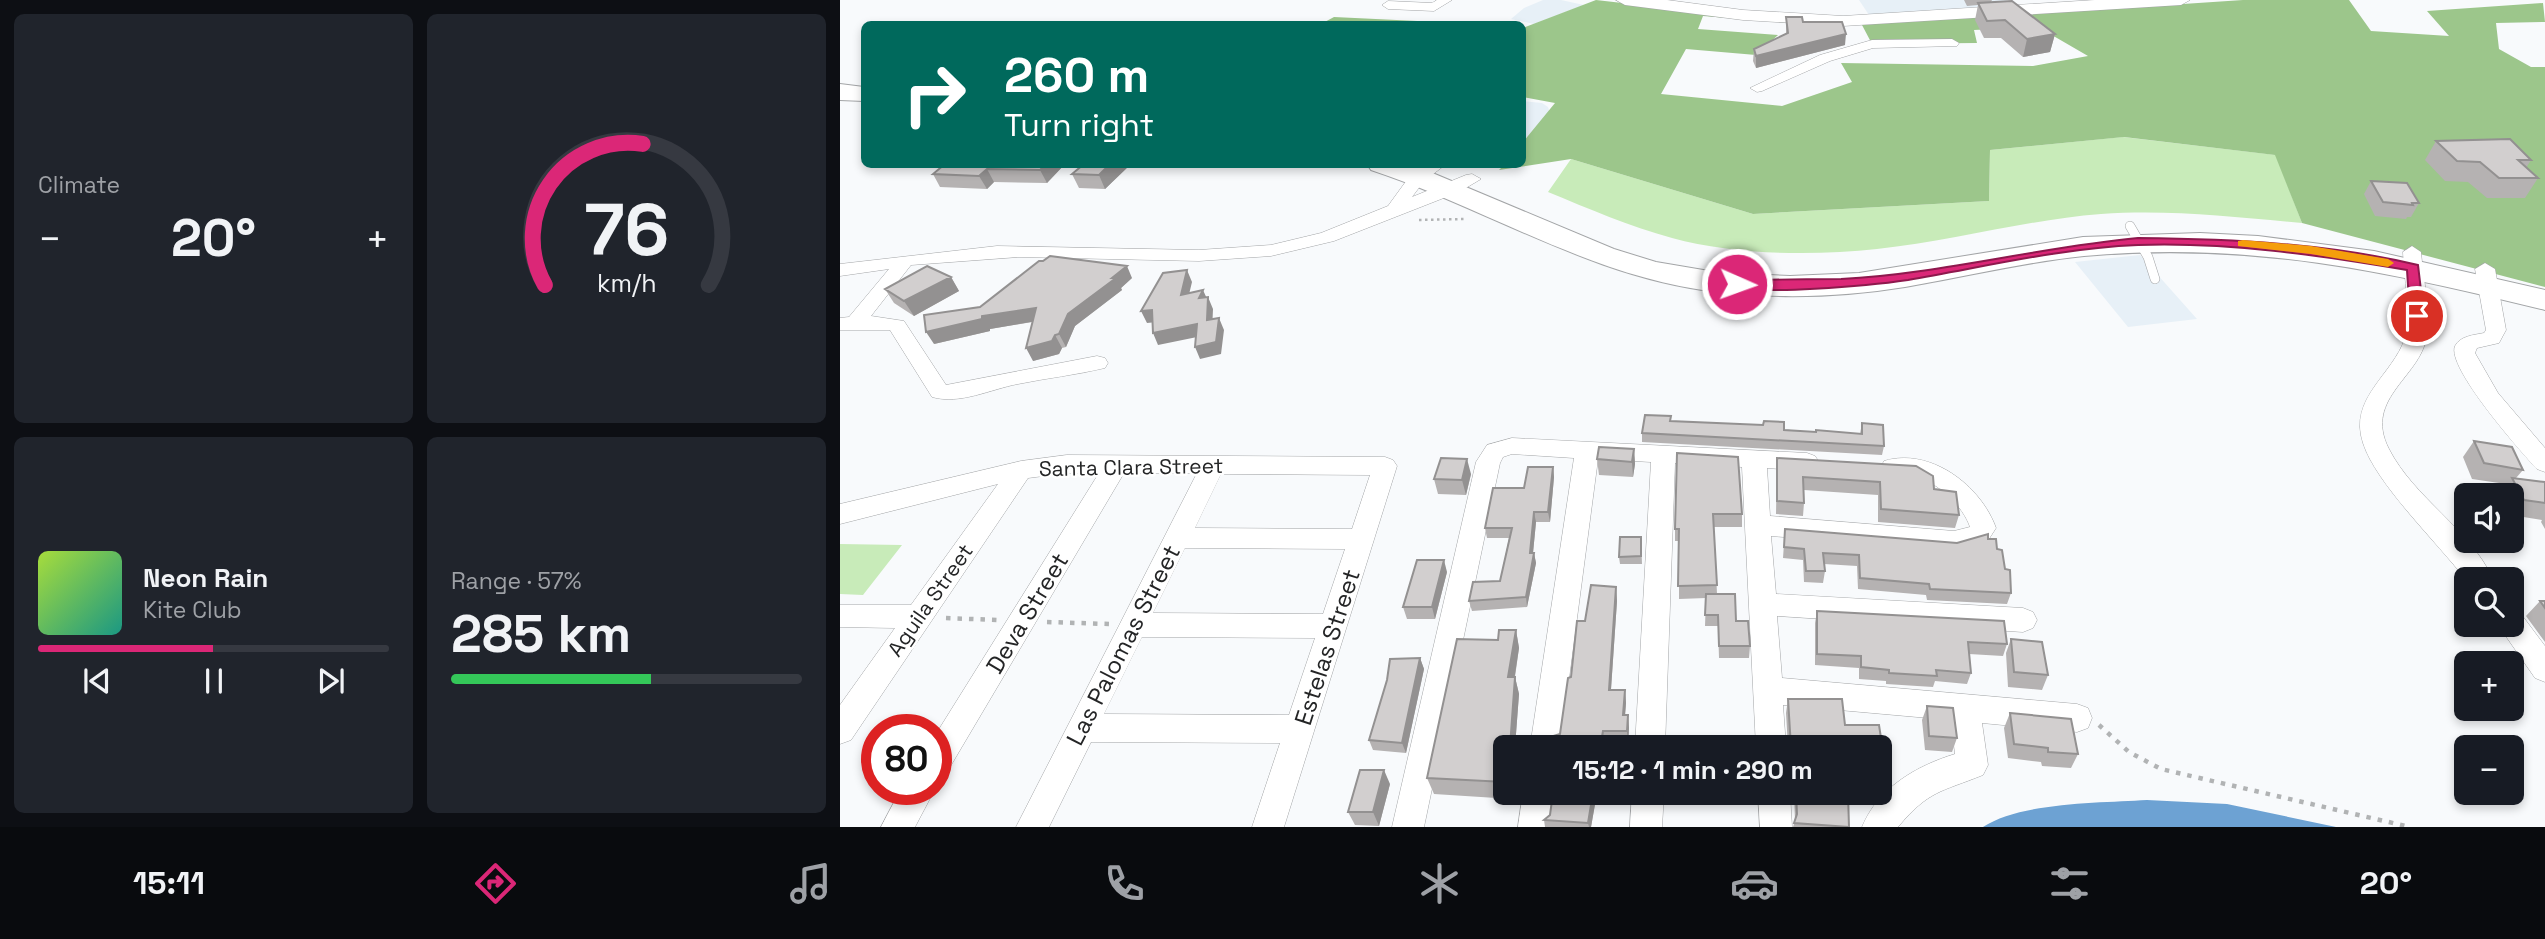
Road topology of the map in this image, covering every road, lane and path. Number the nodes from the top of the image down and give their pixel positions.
1 (1446, 0) edge
2 (1625, 0) edge
3 (2181, 0) edge
4 (1388, 5) dead end
5 (1861, 21) junction
6 (1952, 43) dead end
7 (1872, 44) junction
8 (1757, 88) dead end
9 (840, 92) edge
10 (861, 94) edge
11 (840, 104) edge
12 (861, 106) edge
13 (1404, 168) edge
14 (1443, 175) edge
15 (1395, 209) junction
16 (1498, 210) junction
17 (1415, 220) dead end
18 (2134, 234) junction
19 (2413, 260) junction
20 (905, 261) junction
21 (840, 270) edge
22 (2487, 277) junction
23 (2155, 279) dead end
24 (2545, 284) edge
25 (2545, 300) edge
26 (848, 323) edge
27 (1097, 363) dead end
28 (1587, 450) junction
29 (1663, 454) junction
30 (1754, 459) junction
31 (2545, 463) edge
32 (1118, 464) junction
33 (1213, 464) junction
34 (1834, 464) edge
35 (1385, 466) joint
36 (1874, 466) edge
37 (1021, 471) junction
38 (840, 514) edge
39 (1758, 525) junction
40 (1176, 538) junction
41 (1362, 539) junction
42 (2470, 567) edge
43 (1762, 604) junction
44 (840, 616) edge
45 (919, 617) junction
46 (2022, 620) dead end
47 (1133, 625) junction
48 (1333, 626) junction
49 (2522, 637) edge
50 (2545, 669) edge
51 (1767, 690) junction
52 (1965, 708) junction
53 (2077, 718) joint
54 (843, 721) edge
55 (1082, 728) junction
56 (1300, 729) junction
57 (1547, 735) edge
58 (1651, 735) edge
59 (1769, 735) edge
60 (952, 736) edge
61 (910, 805) edge
62 (1537, 805) edge
63 (1647, 805) edge
64 (1774, 805) edge
65 (897, 827) edge
66 (1032, 827) edge
67 (1268, 827) edge
68 (1408, 827) edge
69 (1534, 827) edge
70 (1646, 827) edge
71 (1776, 827) edge
72 (1878, 827) edge
73 (2410, 827) edge

1 - 4 street
2 - 5 street
3 - 5 street
5 - 7 street
6 - 7 street
7 - 8 street
9 - 10 highway
11 - 12 highway
13 - 14 highway
14 - 15 street
14 - 15 street
14 - 16 highway
14 - 18 highway
15 - 20 street
16 - 17 path
16 - 18 highway
18 - 19 highway
18 - 23 lane
19 - 22 highway
19 - 42 street
20 - 21 street
20 - 26 street
22 - 24 highway
22 - 25 highway
22 - 31 street
26 - 27 street
28 - 29 street
28 - 57 street
28 - 68 street
29 - 30 street
29 - 58 street
30 - 34 street
30 - 39 street
32 - 33 street, Santa Clara Street
32 - 37 street, Santa Clara Street
32 - 60 street, Deva Street
33 - 35 street, Santa Clara Street
33 - 40 street, Las Palomas Street
35 - 41 street, Estelas Street
36 - 39 street
37 - 38 street, Santa Clara Street
37 - 45 street, Aguila Street
39 - 43 street
40 - 41 street
40 - 47 street, Las Palomas Street
41 - 48 street, Estelas Street
43 - 46 street
43 - 51 street
44 - 45 street
45 - 54 street, Aguila Street
47 - 48 street
47 - 55 street, Las Palomas Street
48 - 56 street, Estelas Street
49 - 50 street
51 - 52 street
51 - 59 street
52 - 53 street
52 - 72 street
53 - 73 path
55 - 56 street
55 - 66 street, Las Palomas Street
56 - 67 street, Estelas Street
61 - 65 street
62 - 69 street
63 - 70 street
64 - 71 street

